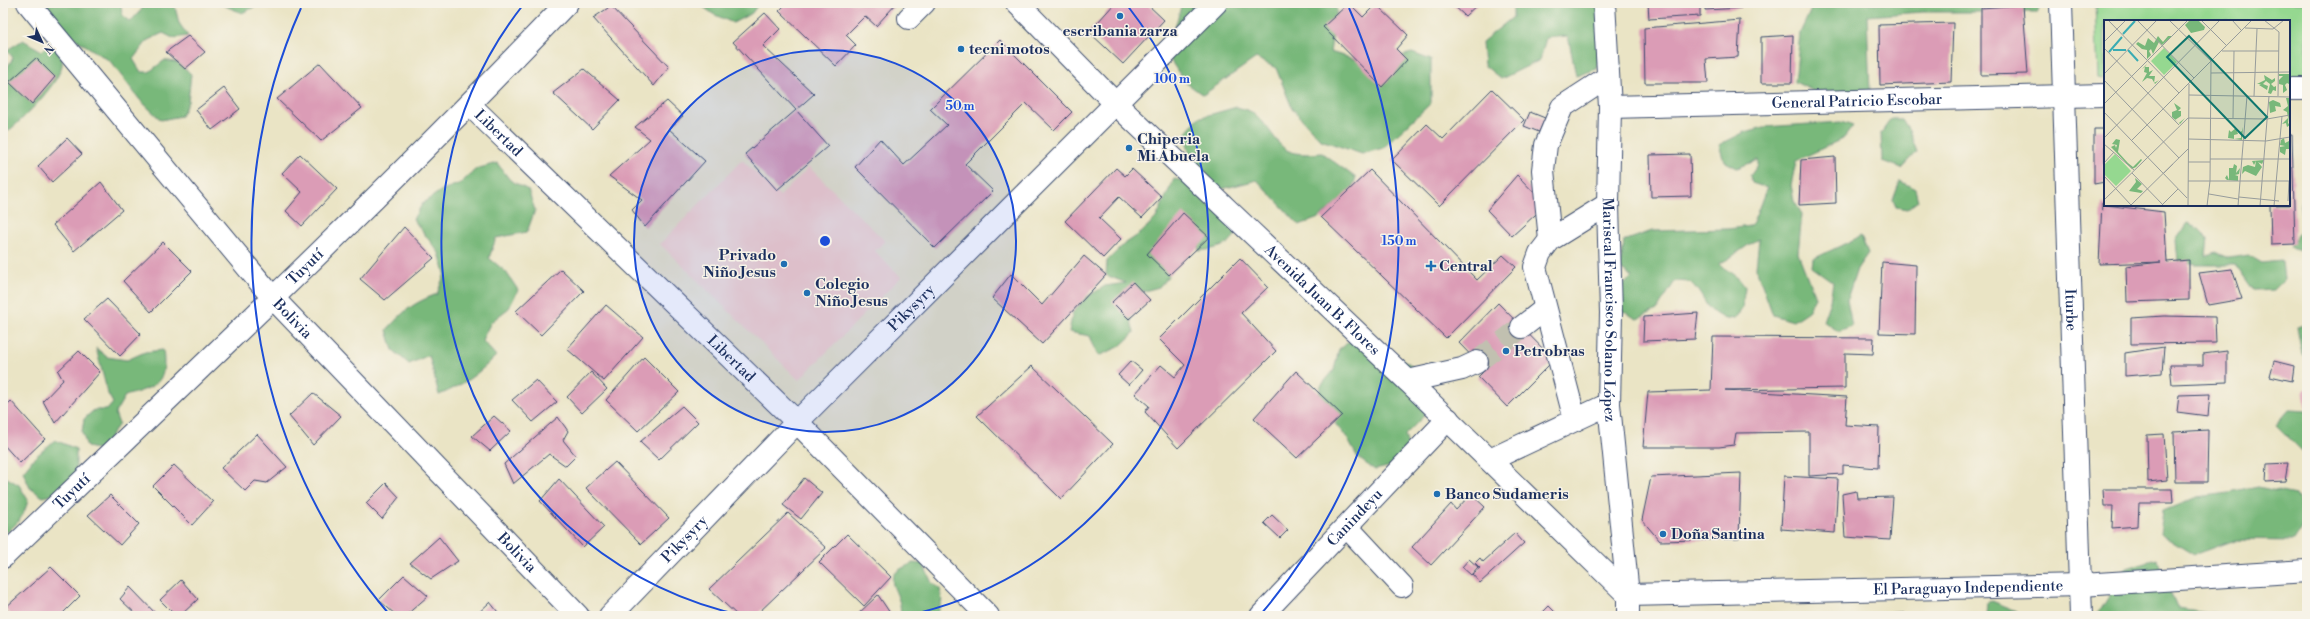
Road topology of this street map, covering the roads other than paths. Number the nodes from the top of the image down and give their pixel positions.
1 (28, 3) edge
2 (567, 3) edge
3 (1017, 3) edge
4 (1216, 3) edge
5 (1604, 3) edge
6 (2061, 3) edge
7 (1608, 77) junction
8 (2290, 89) edge
9 (2307, 89) edge
10 (2104, 95) edge
11 (2064, 96) junction
12 (1116, 104) junction
13 (470, 105) junction
14 (1610, 107) junction
15 (1608, 204) junction
16 (1550, 240) junction
17 (273, 298) junction
18 (1545, 309) junction
19 (1522, 327) tunnel mouth
20 (1477, 362) tunnel mouth
21 (1408, 380) junction
22 (1609, 404) junction
23 (1448, 419) junction
24 (1575, 420) junction
25 (797, 422) junction
26 (1490, 460) junction
27 (1347, 527) junction
28 (3, 557) edge
29 (2307, 571) edge
30 (2081, 584) junction
31 (1402, 586) dead end
32 (1628, 605) edge
33 (578, 616) edge
34 (610, 616) edge
35 (988, 616) edge
36 (1261, 616) edge
37 (2081, 616) edge

1 - 17 street, Bolivia
2 - 13 street, Tuyutí
3 - 12 street, Avenida Juan B. Flores
4 - 12 street, Pikysyry
5 - 7 street, Mariscal Francisco Solano López
6 - 11 street, Iturbe
7 - 14 street, Mariscal Francisco Solano López
7 - 16 street
8 - 9 street
10 - 11 street, General Patricio Escobar
11 - 14 street, General Patricio Escobar
11 - 30 street, Iturbe
12 - 21 street, Avenida Juan B. Flores
12 - 25 street, Pikysyry
13 - 17 street, Tuyutí
13 - 25 street, Libertad
14 - 15 street, Mariscal Francisco Solano López
15 - 16 street
15 - 22 street, Mariscal Francisco Solano López
16 - 18 street
17 - 28 street, Tuyutí
17 - 33 street, Bolivia
18 - 19 street
18 - 24 street
20 - 21 street
21 - 23 street, Avenida Juan B. Flores
22 - 24 street
22 - 32 street, Mariscal Francisco Solano López
23 - 26 street, Avenida Juan B. Flores
23 - 27 street, Canindeyu
24 - 26 street
25 - 34 street, Pikysyry
25 - 35 street, Libertad
26 - 32 street, Avenida Juan B. Flores
27 - 31 street
27 - 36 street, Canindeyu
29 - 30 street, El Paraguayo Independiente
30 - 32 street, El Paraguayo Independiente
30 - 37 street, Iturbe

